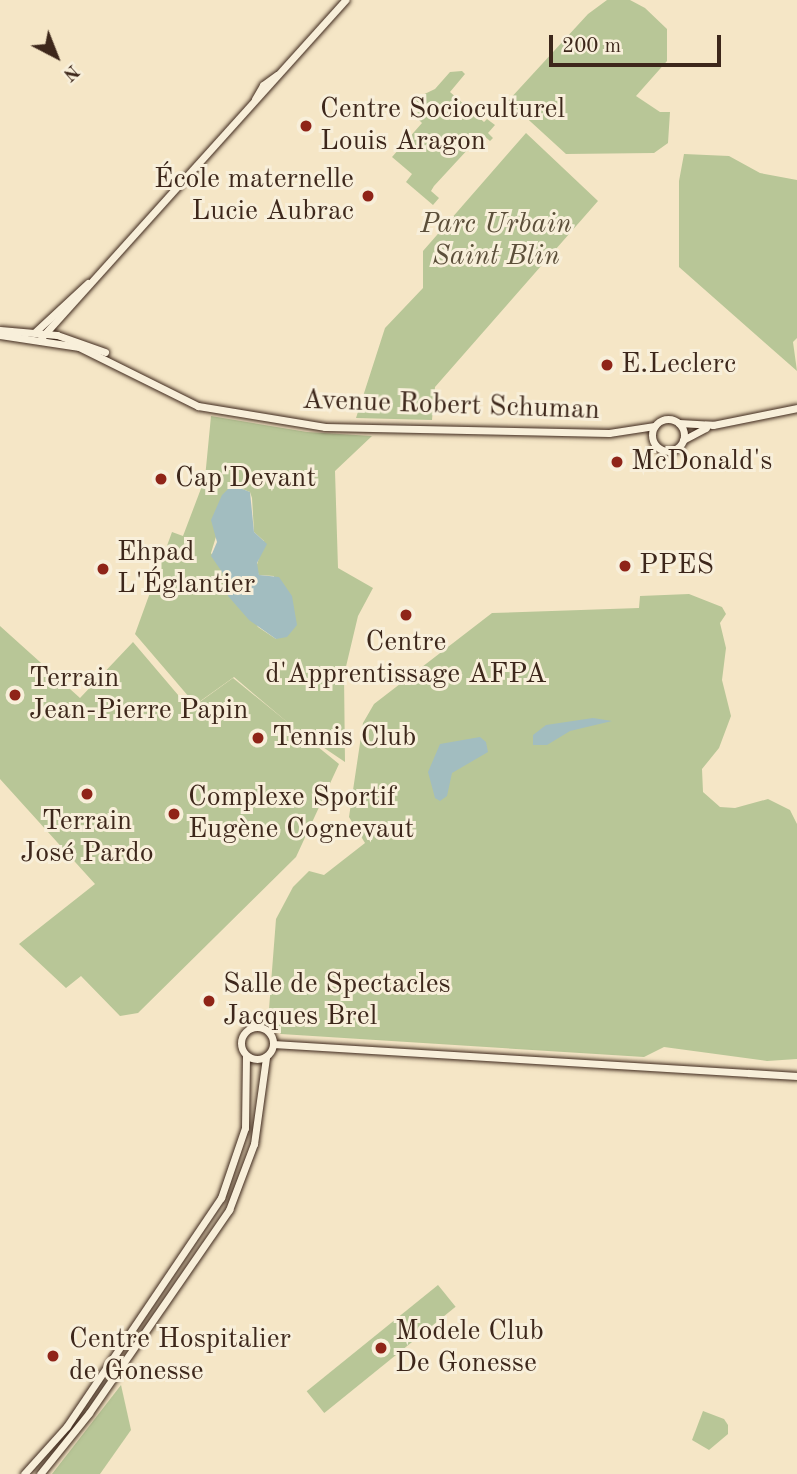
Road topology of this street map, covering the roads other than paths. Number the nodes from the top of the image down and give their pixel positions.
1 (345, 0) edge
2 (94, 279) junction
3 (60, 318) junction
4 (0, 333) edge
5 (33, 334) junction
6 (44, 336) junction
7 (68, 338) junction
8 (160, 390) junction
9 (797, 408) edge
10 (679, 423) junction
11 (713, 425) junction
12 (654, 426) junction
13 (620, 432) junction
14 (683, 440) junction
15 (653, 443) junction
16 (273, 1044) junction
17 (247, 1056) junction
18 (266, 1056) junction
19 (797, 1076) edge
20 (24, 1474) edge
21 (40, 1474) edge

1 - 2 main road
2 - 3 main road
2 - 5 main road
3 - 6 main road
3 - 7 main road
4 - 5 main road, Avenue Robert Schuman
5 - 6 main road, Avenue Robert Schuman
6 - 7 main road, Avenue Robert Schuman
6 - 8 main road, Avenue Robert Schuman
7 - 8 main road, Avenue Robert Schuman
8 - 13 main road, Avenue Robert Schuman
9 - 11 main road
10 - 11 main road
10 - 12 main road
10 - 14 main road
11 - 14 main road
12 - 13 main road, Avenue Robert Schuman
12 - 15 main road
13 - 15 main road, Avenue Robert Schuman
14 - 15 main road
16 - 17 main road
16 - 18 main road
16 - 19 main road
17 - 18 main road
17 - 20 main road
18 - 21 main road

